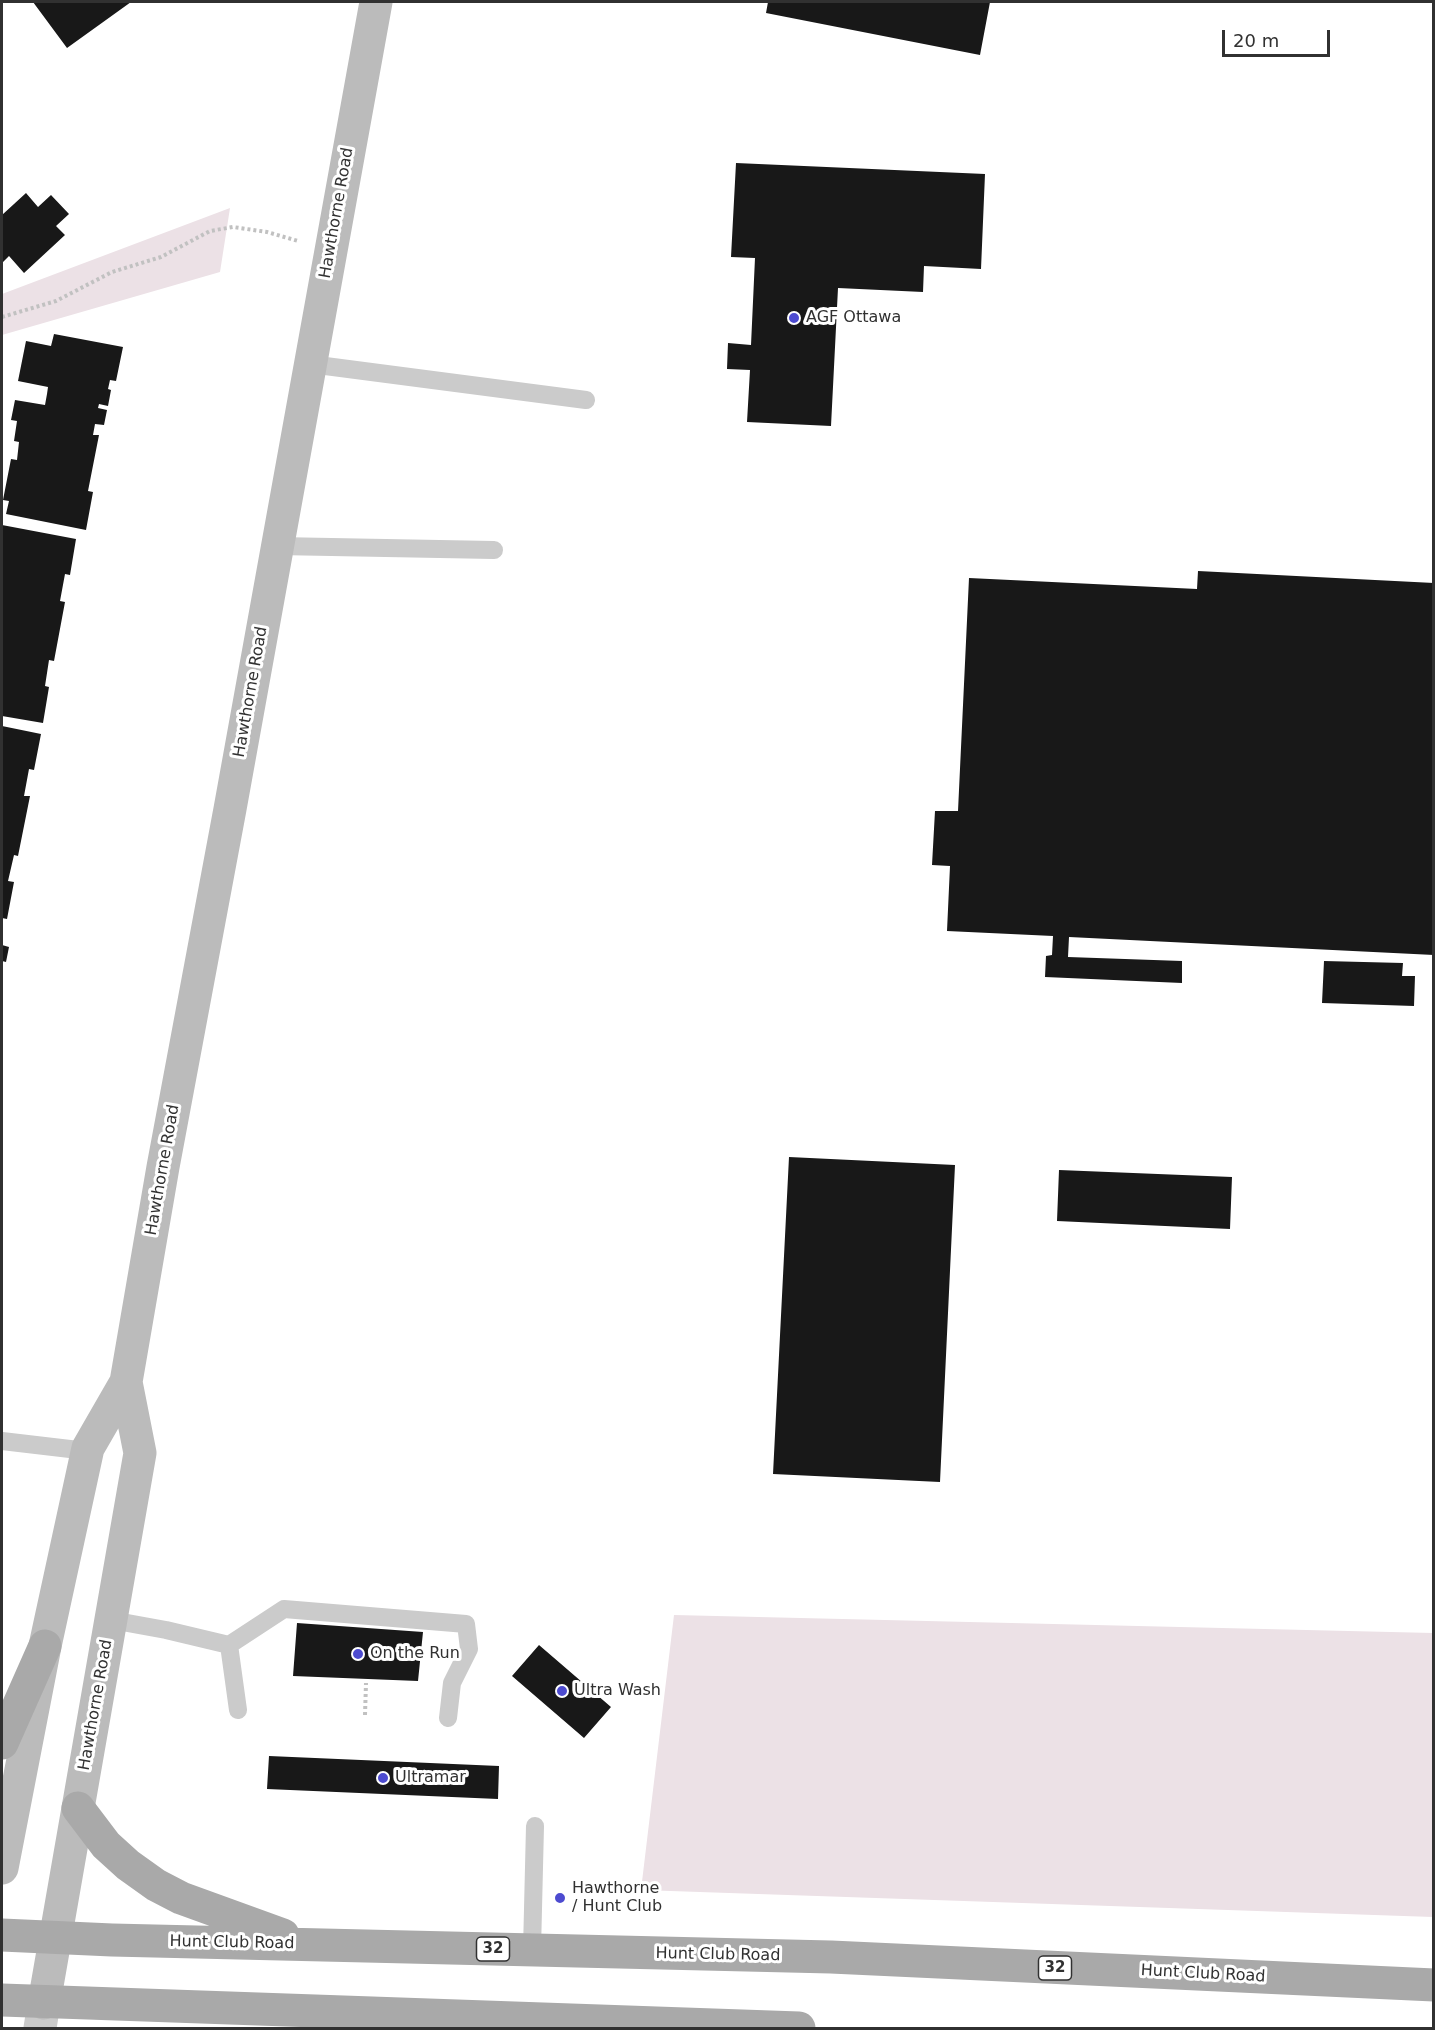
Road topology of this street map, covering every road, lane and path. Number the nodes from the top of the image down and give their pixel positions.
1 (376, 2) edge
2 (330, 250) junction
3 (2, 316) edge
4 (310, 364) junction
5 (586, 400) dead end
6 (277, 546) junction
7 (494, 550) dead end
8 (126, 1382) junction
9 (2, 1441) edge
10 (87, 1451) junction
11 (111, 1620) junction
12 (229, 1645) junction
13 (45, 1646) junction
14 (366, 1683) dead end
15 (238, 1710) dead end
16 (365, 1715) dead end
17 (448, 1718) dead end
18 (2, 1743) edge
19 (78, 1808) junction
20 (535, 1826) dead end
21 (2, 1868) edge
22 (2, 1935) edge
23 (55, 1938) junction
24 (310, 1944) junction
25 (532, 1950) junction
26 (1434, 1985) edge
27 (2, 2000) edge
28 (181, 2007) junction
29 (42, 2015) edge
30 (492, 2023) edge
31 (133, 2028) edge
32 (799, 2028) edge

1 - 2 main road, Hawthorne Road
2 - 3 path
2 - 4 main road, Hawthorne Road
4 - 5 lane
4 - 6 main road, Hawthorne Road
6 - 7 lane
6 - 8 main road, Hawthorne Road
8 - 10 main road, Hawthorne Road
8 - 11 main road, Hawthorne Road
9 - 10 lane
10 - 13 main road, Hawthorne Road
11 - 12 lane
11 - 19 main road, Hawthorne Road
12 - 15 lane
12 - 17 lane
13 - 18 main road
13 - 21 main road, Hawthorne Road
14 - 16 path
19 - 23 main road, Hawthorne Road
19 - 24 main road
20 - 25 lane
22 - 23 main road, Hunt Club Road / 32
23 - 24 main road, Hunt Club Road / 32
23 - 29 main road, Hawthorne Road
24 - 25 main road, Hunt Club Road / 32
25 - 26 main road, Hunt Club Road / 32
27 - 29 main road
28 - 29 main road
28 - 30 main road
28 - 31 main road
30 - 32 main road

